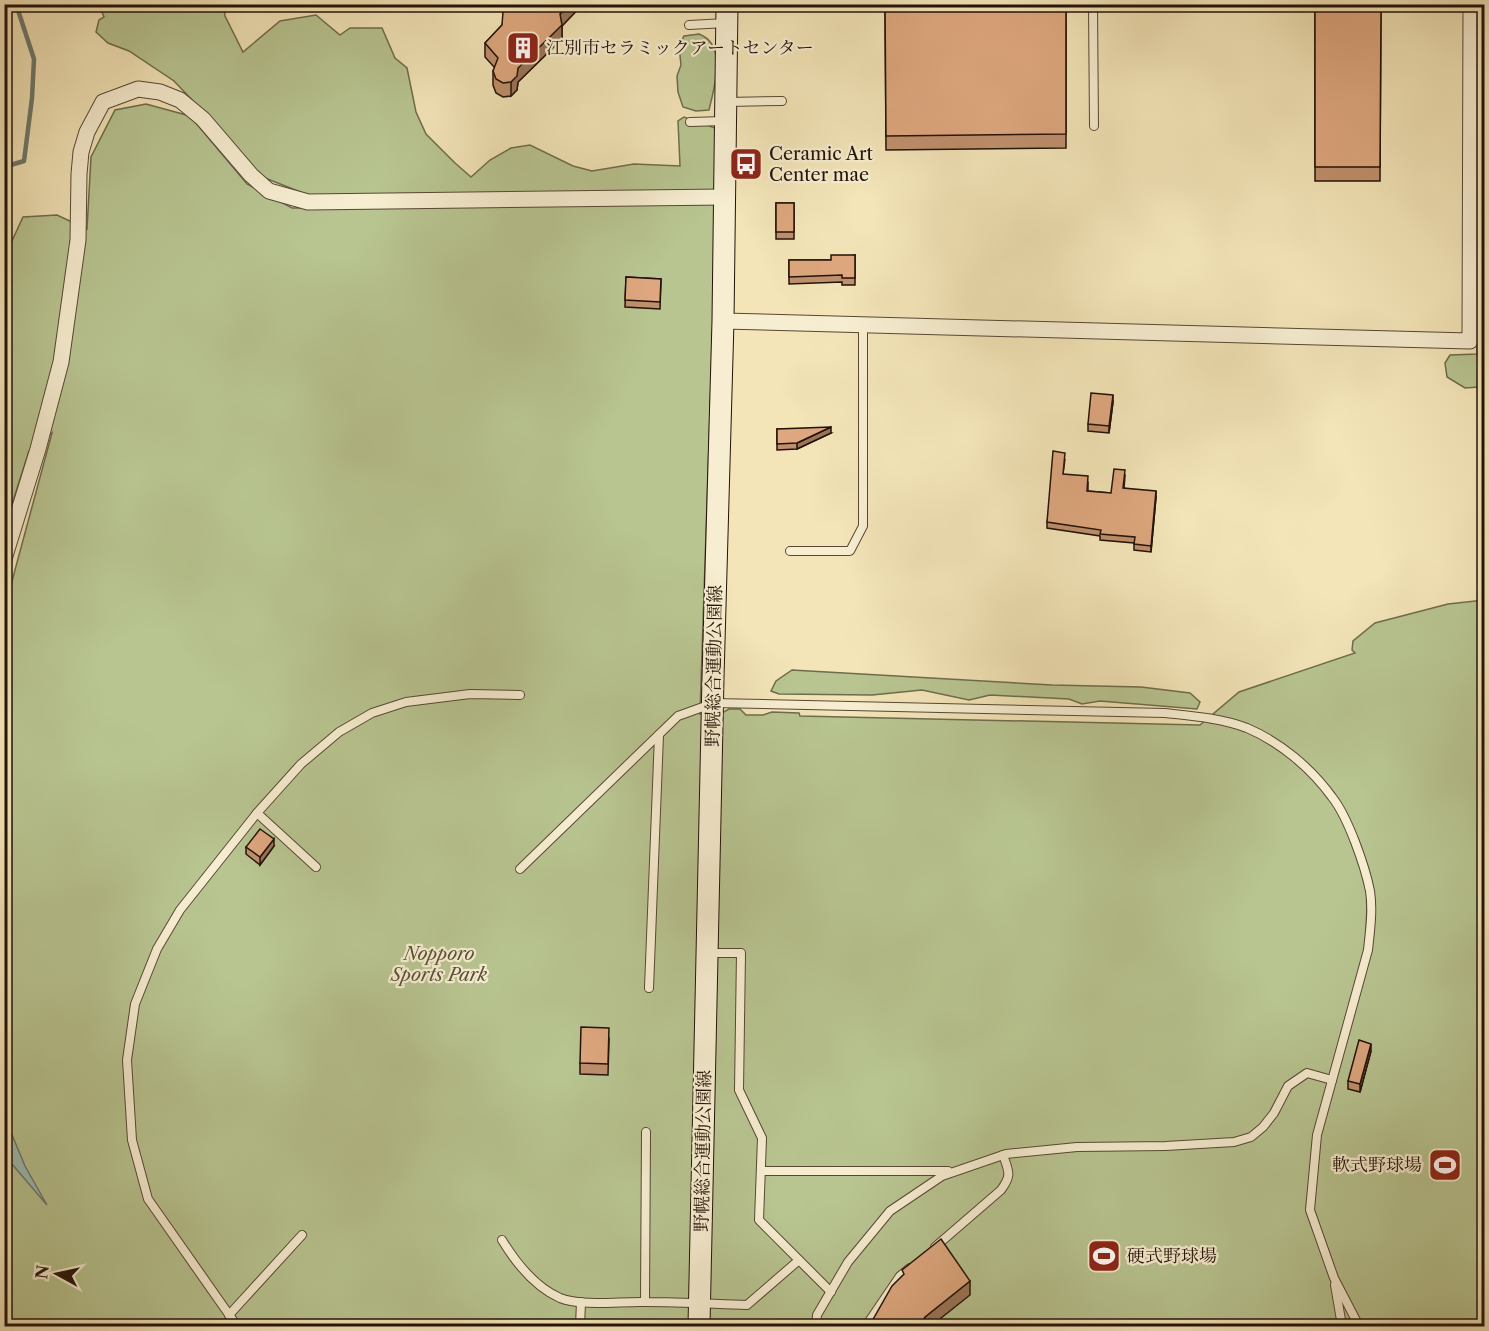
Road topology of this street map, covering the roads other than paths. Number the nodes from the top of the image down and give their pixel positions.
1 (1093, 4) edge
2 (1471, 4) edge
3 (727, 14) edge
4 (688, 25) dead end
5 (782, 101) dead end
6 (726, 112) junction
7 (690, 122) dead end
8 (1094, 126) dead end
9 (724, 197) junction
10 (723, 321) junction
11 (863, 325) junction
12 (790, 551) dead end
13 (4, 559) edge
14 (520, 695) dead end
15 (714, 703) junction
16 (659, 735) junction
17 (257, 813) junction
18 (316, 867) dead end
19 (520, 869) dead end
20 (707, 953) junction
21 (649, 988) dead end
22 (1332, 1080) junction
23 (646, 1132) dead end
24 (1003, 1155) junction
25 (761, 1171) junction
26 (956, 1171) junction
27 (302, 1235) dead end
28 (502, 1240) dead end
29 (928, 1252) edge
30 (799, 1260) junction
31 (919, 1260) edge
32 (1334, 1278) junction
33 (831, 1292) junction
34 (581, 1302) junction
35 (645, 1302) junction
36 (699, 1304) junction
37 (229, 1315) junction
38 (237, 1326) edge
39 (580, 1326) edge
40 (699, 1326) edge
41 (816, 1326) edge
42 (866, 1326) edge
43 (1342, 1326) edge
44 (1359, 1326) edge

1 - 8 lane
2 - 11 street
3 - 4 lane
3 - 6 main road, 野幌総合運動公園線
5 - 6 lane
6 - 7 lane
6 - 9 main road, 野幌総合運動公園線
9 - 10 main road, 野幌総合運動公園線
9 - 13 street
10 - 11 street
10 - 15 main road, 野幌総合運動公園線
11 - 12 lane
14 - 17 lane
15 - 16 lane
15 - 20 main road, 野幌総合運動公園線
15 - 22 lane
16 - 19 lane
16 - 21 lane
17 - 18 lane
17 - 37 lane
20 - 25 lane
20 - 36 main road, 野幌総合運動公園線
22 - 24 lane
22 - 32 lane
23 - 35 lane
24 - 26 lane
24 - 29 lane
25 - 26 lane
25 - 30 lane
26 - 33 lane
27 - 37 lane
28 - 34 lane
30 - 33 lane
30 - 36 lane
31 - 42 lane
32 - 43 lane
32 - 44 lane
33 - 41 lane
34 - 35 lane
34 - 39 lane
35 - 36 lane
36 - 40 main road, 野幌総合運動公園線
37 - 38 lane

